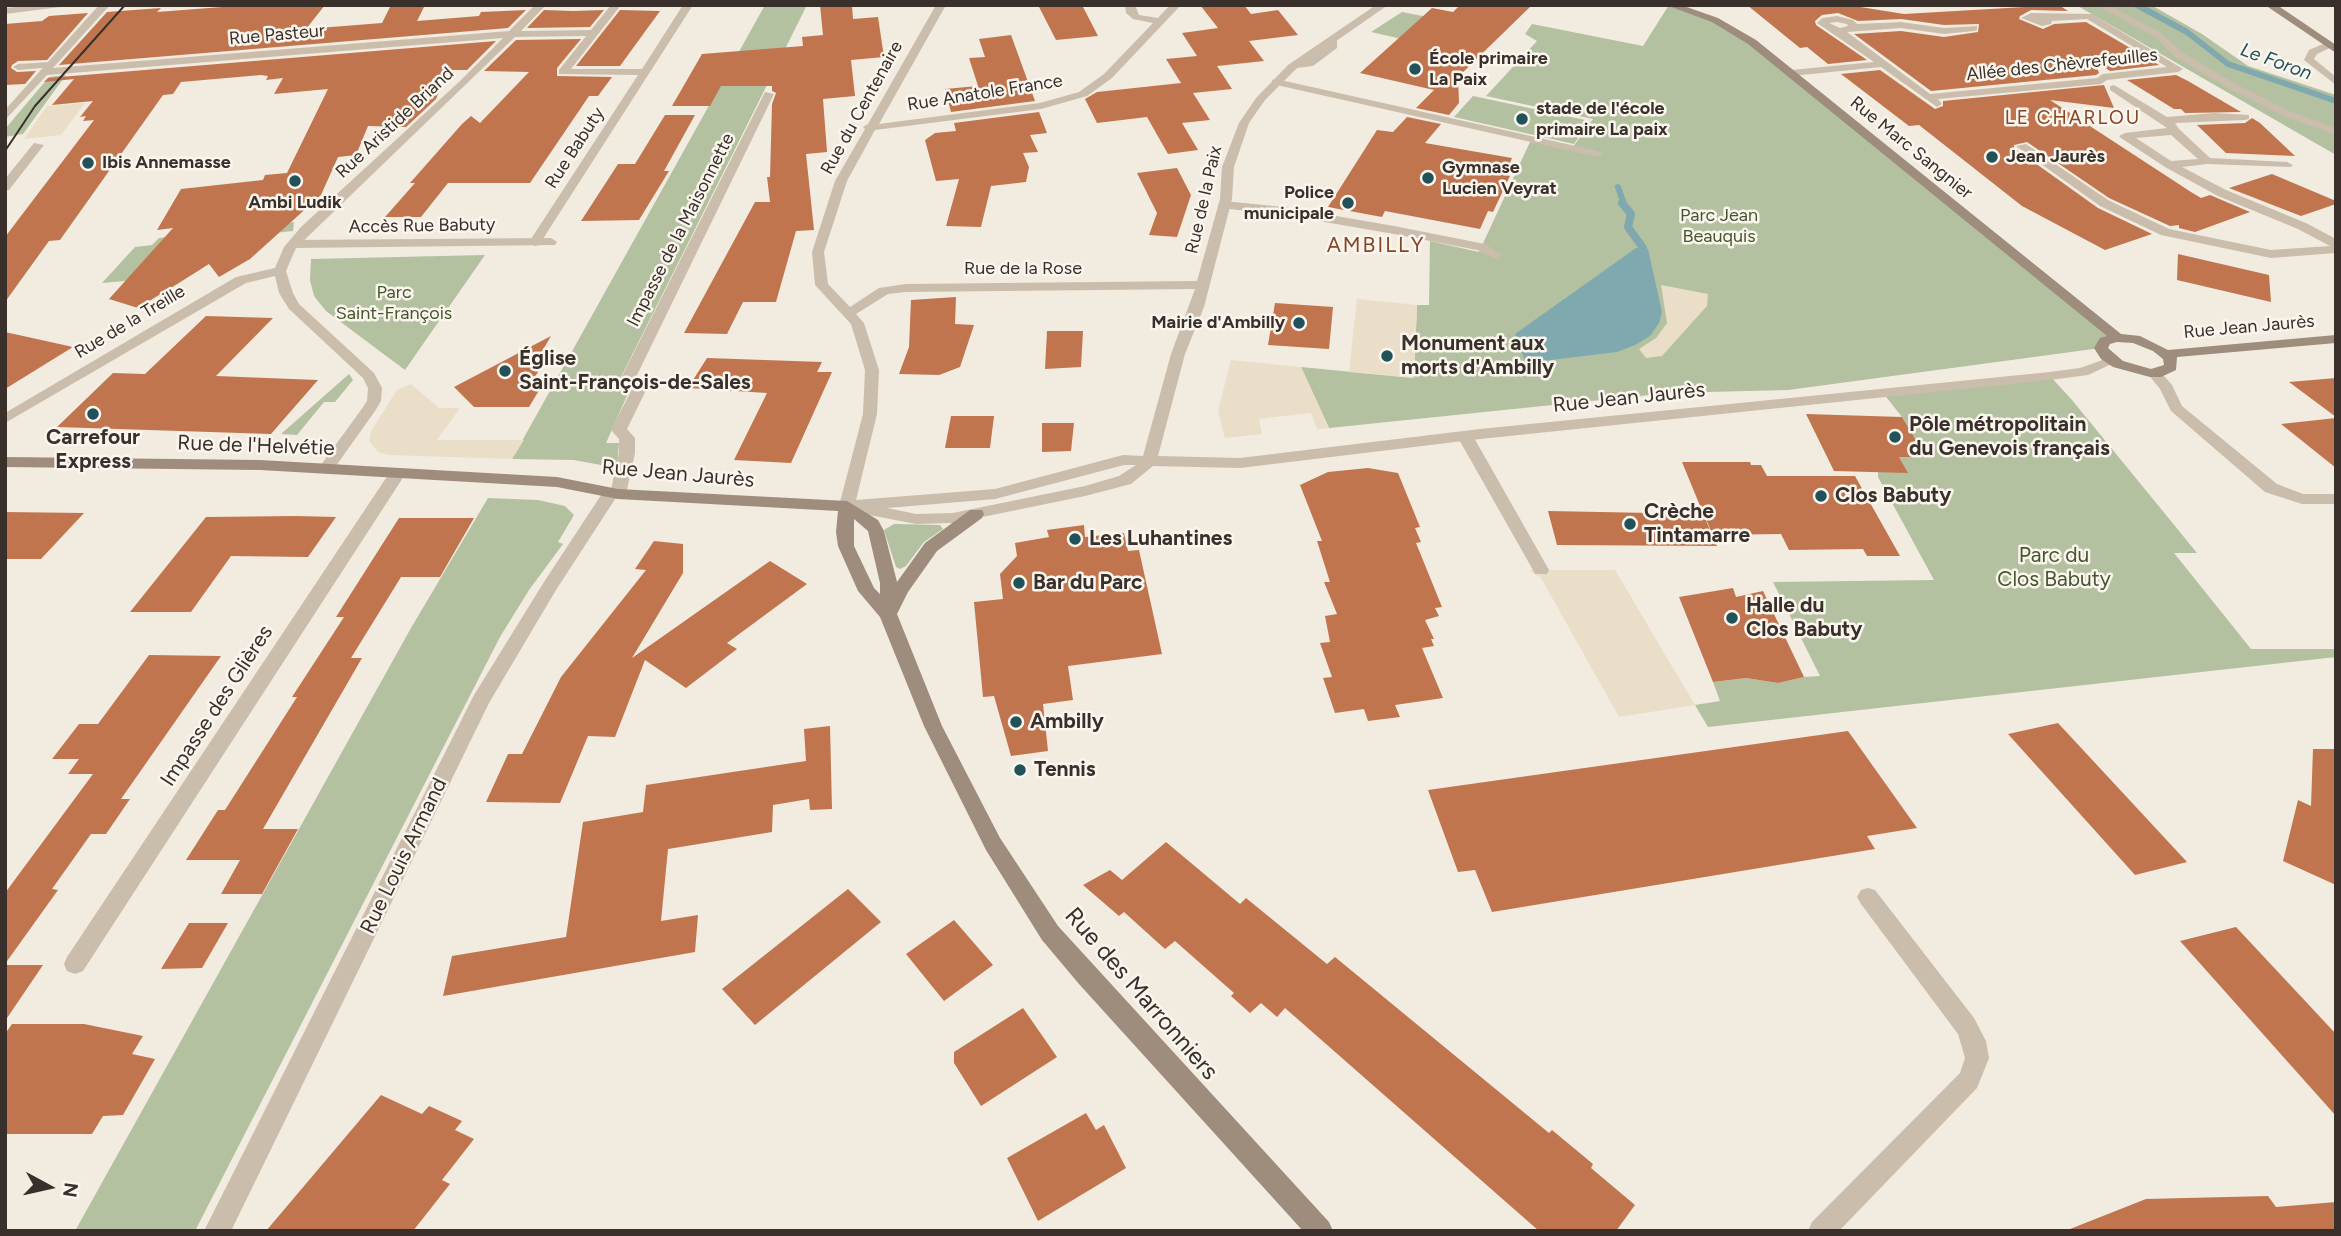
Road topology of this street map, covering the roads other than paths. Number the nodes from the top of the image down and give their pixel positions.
1 (71, 5) edge
2 (541, 5) edge
3 (616, 5) edge
4 (688, 5) edge
5 (941, 5) edge
6 (1130, 5) edge
7 (1176, 5) edge
8 (1383, 5) edge
9 (1671, 5) edge
10 (2101, 5) edge
11 (2270, 5) edge
12 (104, 6) edge
13 (116, 6) edge
14 (5, 11) edge
15 (2044, 18) dead end
16 (1161, 22) junction
17 (1855, 27) junction
18 (1974, 28) dead end
19 (1839, 31) junction
20 (594, 33) junction
21 (513, 34) junction
22 (2333, 48) edge
23 (2313, 52) junction
24 (1883, 64) junction
25 (18, 67) dead end
26 (47, 68) junction
27 (2336, 68) edge
28 (645, 72) junction
29 (1791, 73) junction
30 (1276, 82) junction
31 (2336, 82) edge
32 (2114, 88) dead end
33 (769, 94) dead end
34 (1927, 97) junction
35 (1939, 106) dead end
36 (5, 117) edge
37 (2245, 117) dead end
38 (2171, 126) junction
39 (869, 127) junction
40 (2336, 132) edge
41 (38, 145) dead end
42 (2022, 146) dead end
43 (1598, 155) dead end
44 (2207, 161) junction
45 (2169, 165) junction
46 (2287, 165) dead end
47 (20, 168) junction
48 (5, 169) edge
49 (5, 187) edge
50 (1224, 205) junction
51 (535, 242) junction
52 (551, 242) dead end
53 (293, 244) junction
54 (2336, 244) edge
55 (2336, 250) edge
56 (1496, 255) dead end
57 (280, 271) junction
58 (1203, 285) junction
59 (849, 313) junction
60 (2117, 338) junction
61 (2336, 338) edge
62 (2166, 354) junction
63 (2111, 360) junction
64 (2154, 373) junction
65 (5, 419) edge
66 (1465, 436) junction
67 (1149, 461) junction
68 (5, 462) edge
69 (326, 469) junction
70 (398, 473) junction
71 (505, 479) joint
72 (615, 494) junction
73 (2336, 499) edge
74 (847, 506) junction
75 (976, 514) junction
76 (1541, 570) dead end
77 (888, 614) junction
78 (1868, 897) dead end
79 (75, 964) dead end
80 (217, 1231) edge
81 (1320, 1231) edge
82 (1821, 1231) edge

1 - 14 street
2 - 21 street, Rue Aristide Briand
3 - 20 street, Rue Babuty
4 - 28 street, Rue Babuty
5 - 39 street, Rue du Centenaire
6 - 16 street
7 - 16 street, Rue Anatole France
8 - 30 street, Rue de la Paix
9 - 29 street, Rue Marc Sangnier
10 - 40 street
11 - 22 street
12 - 13 street
12 - 26 street
15 - 34 street, Allée des Chèvrefeuilles
16 - 39 street, Rue Anatole France
17 - 18 street
17 - 19 street
17 - 19 street
19 - 24 street
20 - 21 street
20 - 28 street, Rue Babuty
21 - 26 street, Rue Pasteur
21 - 53 street, Rue Aristide Briand
22 - 23 street
23 - 27 street
23 - 31 street
24 - 29 street
24 - 34 street
25 - 26 street, Rue Pasteur
26 - 36 street
28 - 51 street, Rue Babuty
29 - 60 street, Rue Marc Sangnier
30 - 43 street
30 - 50 street, Rue de la Paix
32 - 38 street
33 - 72 street, Impasse de la Maisonnette
34 - 35 street
37 - 38 street
38 - 44 street
38 - 45 street
39 - 59 street, Rue du Centenaire
41 - 47 street
42 - 55 street
44 - 45 street
44 - 46 street
45 - 54 street
47 - 48 street
47 - 49 street
50 - 56 street
50 - 58 street, Rue de la Paix
51 - 52 street, Accès Rue Babuty
51 - 53 street, Accès Rue Babuty
53 - 57 street, Rue Aristide Briand
57 - 65 street, Rue de la Treille
57 - 69 street
58 - 59 street, Rue de la Rose
58 - 67 street, Rue de la Paix
59 - 74 street, Rue du Centenaire
60 - 62 street
60 - 63 street
61 - 62 street, Rue Jean Jaurès
62 - 64 street
63 - 64 street
63 - 66 street, Rue Jean Jaurès
64 - 73 street
66 - 67 street, Rue Jean Jaurès
66 - 76 street
67 - 74 street, Rue Jean Jaurès
67 - 75 street, Rue Jean Jaurès
68 - 69 street, Rue de l'Helvétie
69 - 70 street, Rue de l'Helvétie
70 - 71 street, Rue de l'Helvétie
70 - 79 street, Impasse des Glières
71 - 72 street, Rue Jean Jaurès
72 - 74 street, Rue Jean Jaurès
72 - 80 street, Rue Louis Armand
74 - 75 street, Rue Jean Jaurès
74 - 77 street, Rue des Marronniers
74 - 77 street, Rue des Marronniers
75 - 77 street
77 - 81 street, Rue des Marronniers
78 - 82 street

